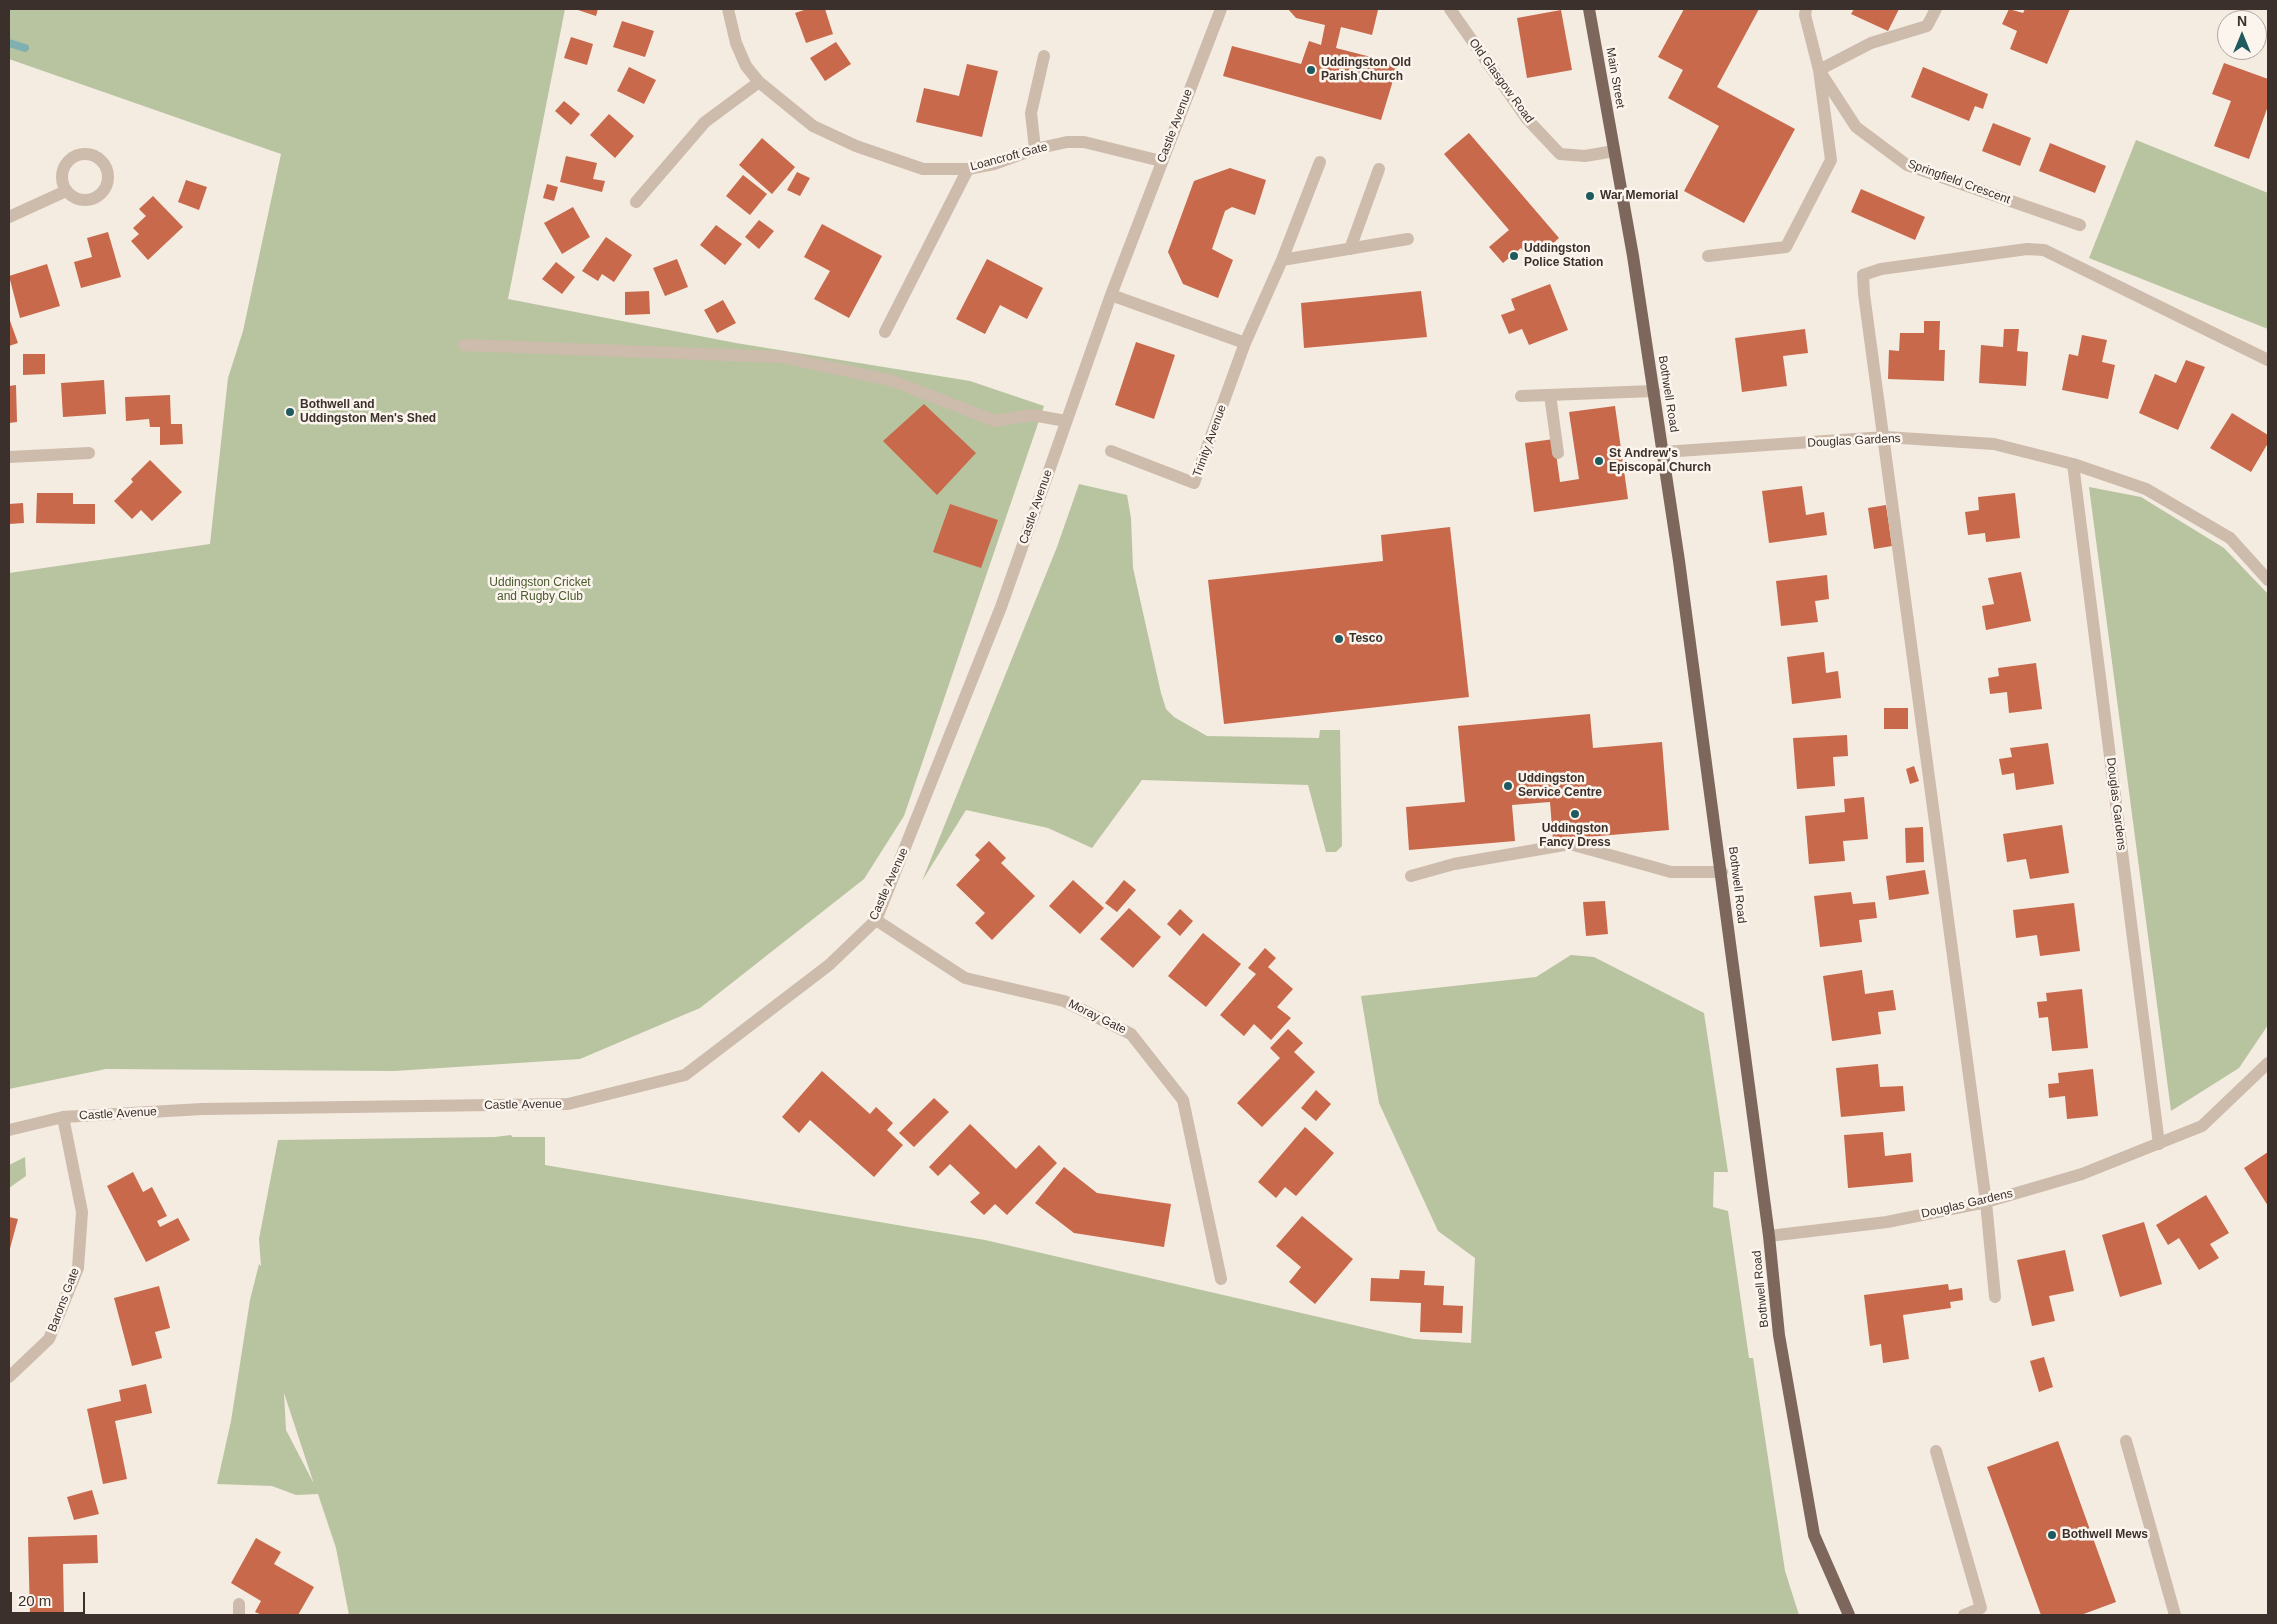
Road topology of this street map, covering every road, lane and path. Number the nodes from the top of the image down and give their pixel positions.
1 (728, 9) edge
2 (1221, 9) edge
3 (1450, 9) edge
4 (1589, 9) edge
5 (1806, 9) edge
6 (1936, 9) edge
7 (1044, 56) dead end
8 (1819, 70) junction
9 (759, 82) junction
10 (1035, 149) junction
11 (1614, 152) junction
12 (1162, 161) junction
13 (1320, 162) dead end
14 (968, 169) junction
15 (1379, 169) dead end
16 (66, 191) dead end
17 (636, 202) dead end
18 (9, 217) edge
19 (2080, 226) dead end
20 (1408, 239) dead end
21 (1350, 249) junction
22 (1708, 256) dead end
23 (1282, 260) junction
24 (1112, 295) junction
25 (885, 332) dead end
26 (1245, 343) junction
27 (464, 345) dead end
28 (2268, 360) edge
29 (1654, 391) junction
30 (1520, 396) dead end
31 (1550, 396) junction
32 (1066, 421) junction
33 (1885, 437) junction
34 (1112, 450) dead end
35 (1663, 452) junction
36 (89, 453) dead end
37 (1558, 453) dead end
38 (9, 457) edge
39 (2073, 464) junction
40 (2268, 580) edge
41 (1722, 872) junction
42 (1411, 876) dead end
43 (876, 920) junction
44 (2268, 1063) edge
45 (63, 1117) junction
46 (9, 1130) edge
47 (2159, 1144) junction
48 (1986, 1202) junction
49 (1769, 1236) junction
50 (1221, 1279) dead end
51 (1995, 1296) dead end
52 (9, 1377) edge
53 (2126, 1441) dead end
54 (1936, 1451) dead end
55 (1849, 1615) edge
56 (1964, 1615) edge
57 (2175, 1615) edge

1 - 9 street, Loancroft Gate
2 - 12 street, Castle Avenue
3 - 11 street, Old Glasgow Road
4 - 11 main road, Main Street
5 - 8 street, Springfield Crescent
6 - 8 street
7 - 10 street
8 - 19 street, Springfield Crescent
8 - 22 street
9 - 14 street, Loancroft Gate
9 - 17 street
10 - 12 street, Loancroft Gate
10 - 14 street, Loancroft Gate
11 - 29 main road, Bothwell Road
12 - 24 street, Castle Avenue
13 - 23 street, Trinity Avenue
14 - 25 street
15 - 21 street
16 - 18 street
20 - 21 street
21 - 23 street
23 - 26 street, Trinity Avenue
24 - 26 street
24 - 32 street, Castle Avenue
26 - 34 street, Trinity Avenue
27 - 32 street
28 - 33 street
29 - 31 street
29 - 35 main road, Bothwell Road
30 - 31 street
31 - 37 street
32 - 43 street, Castle Avenue
33 - 35 street, Douglas Gardens
33 - 39 street, Douglas Gardens
33 - 48 street
35 - 41 main road, Bothwell Road
36 - 38 street
39 - 40 street, Douglas Gardens
39 - 47 street, Douglas Gardens
41 - 42 street
41 - 49 main road, Bothwell Road
43 - 45 street, Castle Avenue
43 - 50 street, Moray Gate
44 - 47 street, Douglas Gardens
45 - 46 street, Castle Avenue
45 - 52 street, Barons Gate
47 - 48 street, Douglas Gardens
48 - 49 street, Douglas Gardens
48 - 51 street
49 - 55 main road, Bothwell Road
53 - 57 street
54 - 56 street

